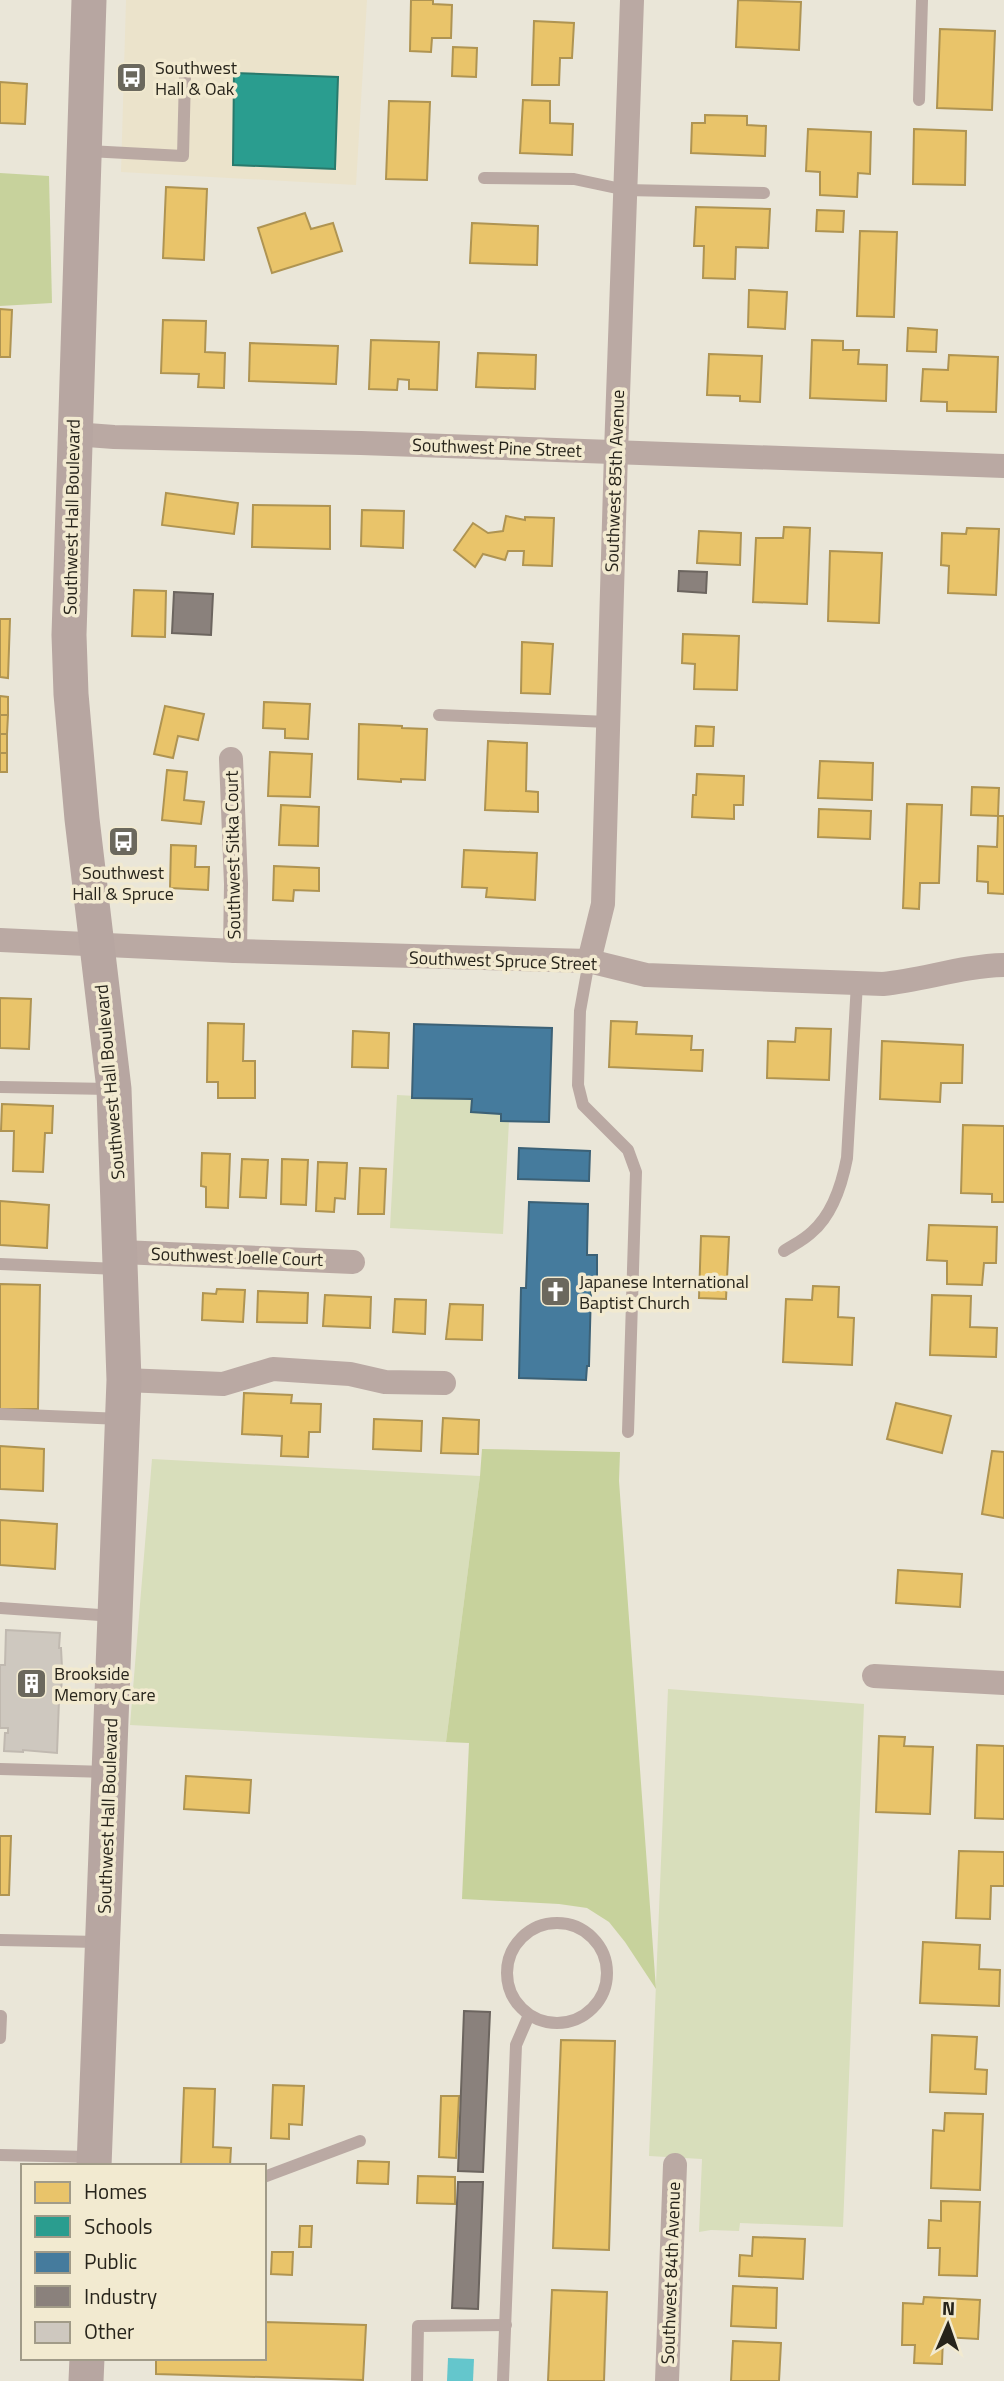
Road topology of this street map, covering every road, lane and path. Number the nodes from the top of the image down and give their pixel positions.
1 (89, 0) edge
2 (632, 0) edge
3 (922, 0) edge
4 (185, 76) dead end
5 (919, 100) dead end
6 (84, 151) junction
7 (484, 178) dead end
8 (626, 190) junction
9 (764, 193) dead end
10 (74, 434) junction
11 (616, 452) junction
12 (1004, 466) edge
13 (439, 715) dead end
14 (608, 722) junction
15 (231, 759) dead end
16 (0, 940) edge
17 (98, 944) junction
18 (235, 951) junction
19 (589, 961) junction
20 (1004, 965) edge
21 (857, 983) junction
22 (0, 1087) edge
23 (114, 1089) junction
24 (784, 1251) dead end
25 (121, 1261) junction
26 (353, 1262) dead end
27 (0, 1264) edge
28 (124, 1380) junction
29 (444, 1383) dead end
30 (0, 1414) edge
31 (122, 1419) junction
32 (628, 1432) dead end
33 (0, 1608) edge
34 (115, 1616) junction
35 (874, 1676) dead end
36 (1004, 1683) edge
37 (0, 1769) edge
38 (109, 1772) junction
39 (0, 1940) edge
40 (103, 1942) junction
41 (529, 2015) junction
42 (1, 2016) edge
43 (0, 2038) edge
44 (360, 2141) dead end
45 (0, 2155) edge
46 (94, 2162) edge
47 (675, 2165) dead end
48 (266, 2177) edge
49 (506, 2325) junction
50 (87, 2360) edge
51 (86, 2381) edge
52 (417, 2381) edge
53 (503, 2381) edge
54 (667, 2381) edge

1 - 6 main road, Southwest Hall Boulevard
2 - 8 street, Southwest 85th Avenue
3 - 5 lane
4 - 6 lane
6 - 10 main road, Southwest Hall Boulevard
7 - 8 lane
8 - 9 lane
8 - 11 street, Southwest 85th Avenue
10 - 11 street, Southwest Pine Street
10 - 17 main road, Southwest Hall Boulevard
11 - 12 street, Southwest Pine Street
11 - 14 street, Southwest 85th Avenue
13 - 14 lane
14 - 19 street, Southwest 85th Avenue
15 - 18 street, Southwest Sitka Court
16 - 17 street, Southwest Spruce Street
17 - 18 street, Southwest Spruce Street
17 - 23 main road, Southwest Hall Boulevard
18 - 19 street, Southwest Spruce Street
19 - 21 street, Southwest Spruce Street
19 - 32 lane
20 - 21 street, Southwest Spruce Street
21 - 24 lane
22 - 23 lane
23 - 25 main road, Southwest Hall Boulevard
25 - 26 street, Southwest Joelle Court
25 - 27 lane
25 - 28 main road, Southwest Hall Boulevard
28 - 29 street
28 - 31 main road, Southwest Hall Boulevard
30 - 31 lane
31 - 34 main road, Southwest Hall Boulevard
33 - 34 lane
34 - 38 main road, Southwest Hall Boulevard
35 - 36 street
37 - 38 lane
38 - 40 main road, Southwest Hall Boulevard
39 - 40 lane
40 - 46 main road, Southwest Hall Boulevard
41 - 41 lane
41 - 49 lane
42 - 43 lane
44 - 48 lane
45 - 46 lane
47 - 54 street, Southwest 84th Avenue
49 - 52 lane
49 - 53 lane
50 - 51 main road

